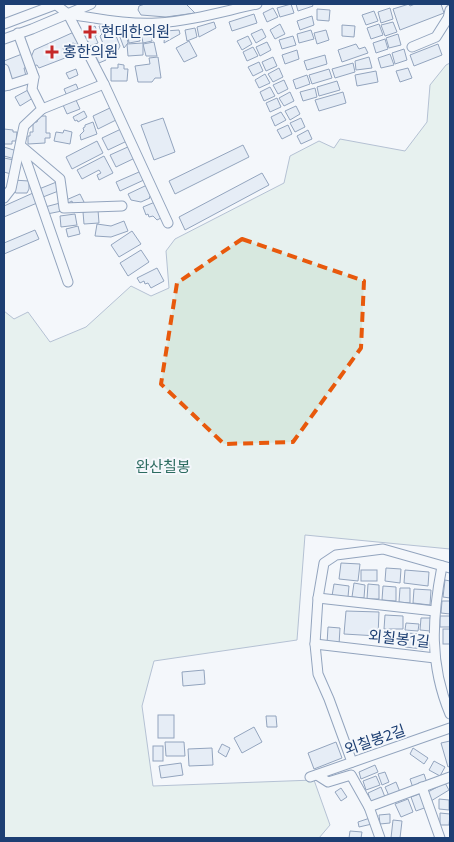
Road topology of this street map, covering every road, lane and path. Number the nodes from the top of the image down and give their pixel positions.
1 (56, 4) edge
2 (91, 4) edge
3 (256, 4) edge
4 (450, 10) edge
5 (68, 14) junction
6 (4, 24) edge
7 (18, 33) junction
8 (4, 39) edge
9 (412, 47) dead end
10 (4, 69) edge
11 (34, 77) junction
12 (104, 84) junction
13 (6, 85) edge
14 (42, 109) junction
15 (21, 146) junction
16 (8, 174) edge
17 (4, 198) edge
18 (122, 206) dead end
19 (168, 224) dead end
20 (68, 282) dead end
21 (446, 567) edge
22 (318, 598) junction
23 (435, 611) junction
24 (315, 644) junction
25 (435, 658) junction
26 (450, 714) edge
27 (450, 728) edge
28 (352, 762) junction
29 (450, 777) edge
30 (422, 787) junction
31 (369, 807) junction
32 (438, 835) edge
33 (380, 838) edge

1 - 5 street
1 - 6 street
2 - 5 street
3 - 5 street
4 - 9 street
5 - 7 street
5 - 12 street
7 - 8 street
7 - 11 street
10 - 13 street
11 - 13 street
11 - 14 street
12 - 14 street
12 - 19 street
14 - 15 street
15 - 16 street
15 - 18 street
15 - 20 street
16 - 17 street
21 - 22 street, 외칠봉1길
21 - 23 street, 외칠봉1길
22 - 23 street
22 - 24 street, 외칠봉1길
23 - 25 street, 외칠봉1길
24 - 25 street, 외칠봉1길
24 - 28 street, 외칠봉1길
25 - 26 street
27 - 28 street, 외칠봉2길
28 - 31 street, 외칠봉2길
29 - 30 street
30 - 31 street
30 - 32 street
31 - 33 street

